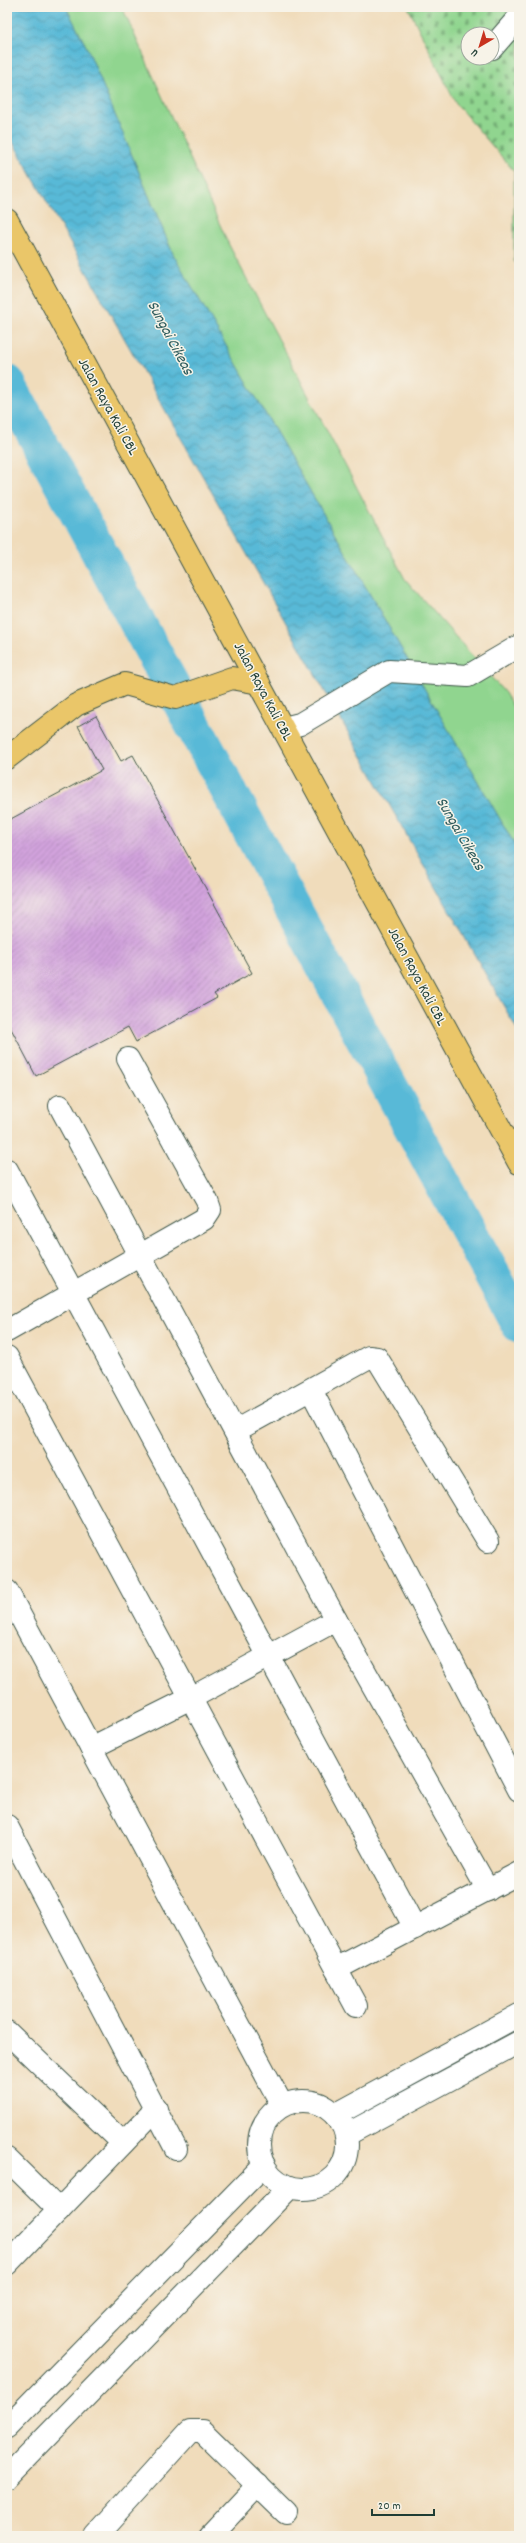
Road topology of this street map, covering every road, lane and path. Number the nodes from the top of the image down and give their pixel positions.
1 (519, 17) edge
2 (500, 39) edge
3 (7, 220) edge
4 (519, 646) edge
5 (259, 683) junction
6 (292, 726) junction
7 (7, 758) edge
8 (128, 1059) dead end
9 (60, 1106) dead end
10 (519, 1163) edge
11 (7, 1170) edge
12 (140, 1254) junction
13 (75, 1294) junction
14 (7, 1331) edge
15 (7, 1357) edge
16 (311, 1390) junction
17 (235, 1431) junction
18 (488, 1542) dead end
19 (7, 1591) edge
20 (336, 1620) junction
21 (268, 1656) junction
22 (191, 1698) junction
23 (91, 1748) junction
24 (519, 1790) edge
25 (7, 1826) edge
26 (519, 1873) edge
27 (488, 1890) junction
28 (414, 1928) junction
29 (336, 1969) junction
30 (356, 2006) dead end
31 (519, 2015) edge
32 (7, 2032) edge
33 (519, 2042) edge
34 (282, 2106) junction
35 (156, 2109) junction
36 (335, 2115) junction
37 (346, 2135) junction
38 (123, 2144) junction
39 (176, 2149) dead end
40 (7, 2159) edge
41 (264, 2165) junction
42 (290, 2187) junction
43 (60, 2210) junction
44 (7, 2264) edge
45 (7, 2427) edge
46 (7, 2477) edge
47 (258, 2485) junction
48 (286, 2513) dead end
49 (95, 2536) edge
50 (210, 2536) edge

1 - 2 street
3 - 5 main road, Jalan Raya Kali CBL
4 - 6 street
5 - 6 main road, Jalan Raya Kali CBL
5 - 7 main road
6 - 10 main road, Jalan Raya Kali CBL
8 - 12 street
9 - 12 street
11 - 13 street
12 - 13 street
12 - 17 street
13 - 14 street
13 - 21 street
15 - 22 street
16 - 17 street
16 - 18 street
16 - 24 street
17 - 20 street
19 - 23 street
20 - 21 street
20 - 27 street
21 - 22 street
21 - 28 street
22 - 23 street
22 - 29 street
23 - 34 street
25 - 35 street
26 - 27 street
27 - 28 street
28 - 29 street
29 - 30 street
31 - 36 street
32 - 38 street
33 - 37 street
34 - 36 street
34 - 41 street
35 - 38 street
35 - 39 street
36 - 37 street
37 - 42 street
38 - 43 street
40 - 43 street
41 - 42 street
41 - 45 street
42 - 46 street
43 - 44 street
47 - 48 street
47 - 49 street
47 - 50 street

